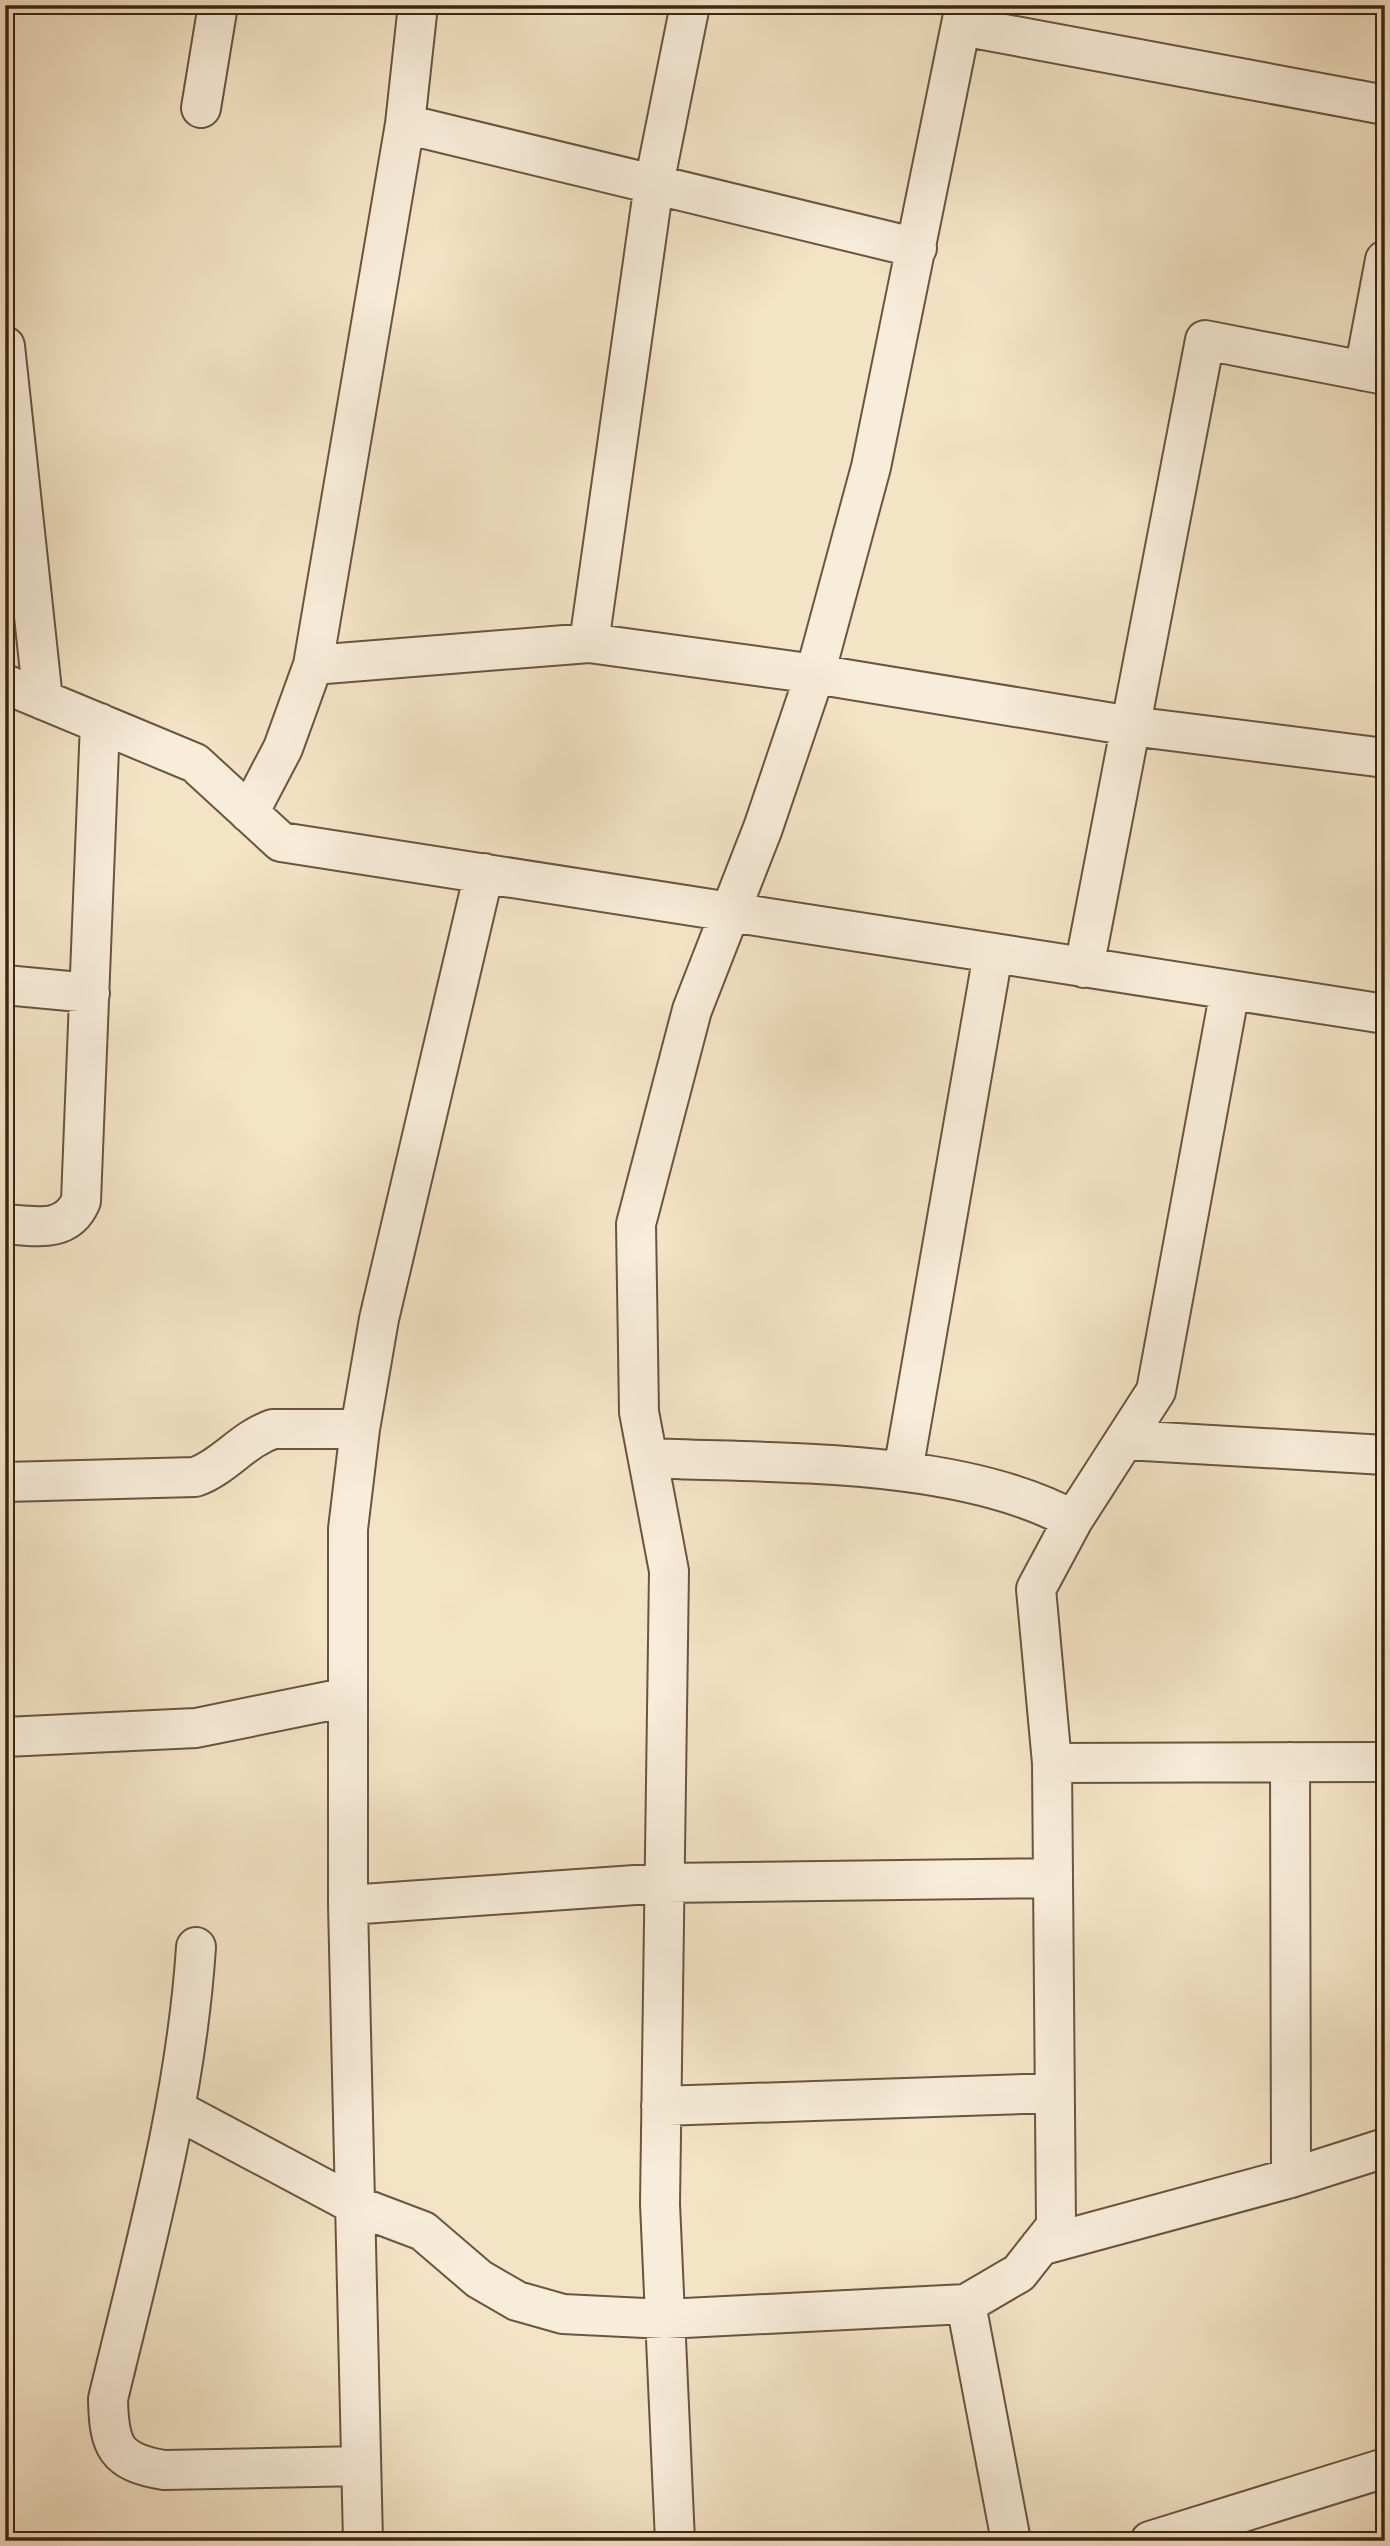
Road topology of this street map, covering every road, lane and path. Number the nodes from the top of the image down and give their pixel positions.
1 (218, 5) edge
2 (418, 5) edge
3 (690, 5) edge
4 (963, 15) edge
5 (1385, 105) edge
6 (201, 108) dead end
7 (405, 124) junction
8 (654, 184) junction
9 (917, 248) junction
10 (1385, 260) edge
11 (5, 345) edge
12 (1374, 373) edge
13 (9, 420) edge
14 (589, 643) junction
15 (313, 665) junction
16 (815, 674) junction
17 (5, 684) edge
18 (44, 700) junction
19 (100, 723) junction
20 (1131, 726) junction
21 (1385, 758) edge
22 (249, 813) junction
23 (484, 873) junction
24 (732, 912) junction
25 (993, 954) junction
26 (1084, 968) junction
27 (5, 985) edge
28 (1230, 990) junction
29 (90, 993) junction
30 (1385, 1014) edge
31 (5, 1224) edge
32 (360, 1429) junction
33 (1125, 1440) junction
34 (1385, 1455) edge
35 (648, 1458) junction
36 (902, 1471) junction
37 (5, 1482) edge
38 (1073, 1520) junction
39 (348, 1697) junction
40 (5, 1737) edge
41 (1290, 1762) junction
42 (1385, 1762) edge
43 (1052, 1763) junction
44 (1052, 1878) junction
45 (664, 1883) junction
46 (348, 1905) junction
47 (196, 1947) dead end
48 (1054, 2093) junction
49 (661, 2106) junction
50 (177, 2110) junction
51 (1385, 2148) edge
52 (1291, 2178) junction
53 (357, 2207) junction
54 (1040, 2246) junction
55 (966, 2304) junction
56 (665, 2319) junction
57 (361, 2466) junction
58 (1385, 2468) edge
59 (363, 2541) edge
60 (675, 2541) edge
61 (1011, 2541) edge
62 (1150, 2541) edge

1 - 6 street
2 - 7 street
3 - 8 street
4 - 5 street
4 - 9 street
7 - 8 street
7 - 15 street
8 - 9 street
8 - 14 street
9 - 16 street
10 - 12 street
11 - 13 street
12 - 20 street
13 - 18 street
14 - 15 street
14 - 16 street
15 - 22 street
16 - 20 street
16 - 24 street
17 - 18 street
18 - 19 street
19 - 22 street
19 - 29 street
20 - 21 street
20 - 26 street
22 - 23 street
23 - 24 street
23 - 32 street
24 - 25 street
24 - 35 street
25 - 26 street
25 - 36 street
26 - 28 street
27 - 29 street
28 - 30 street
28 - 33 street
29 - 31 street
32 - 37 street
32 - 39 street
33 - 34 street
33 - 38 street
35 - 36 street
35 - 45 street
36 - 38 street
38 - 43 street
39 - 40 street
39 - 46 street
41 - 42 street
41 - 43 street
41 - 52 street
43 - 44 street
44 - 45 street
44 - 48 street
45 - 46 street
45 - 49 street
46 - 53 street
47 - 50 street
48 - 49 street
48 - 54 street
49 - 56 street
50 - 53 street
50 - 57 street
51 - 52 street
52 - 54 street
53 - 56 street
53 - 57 street
54 - 55 street
55 - 56 street
55 - 61 street
56 - 60 street
57 - 59 street
58 - 62 street

